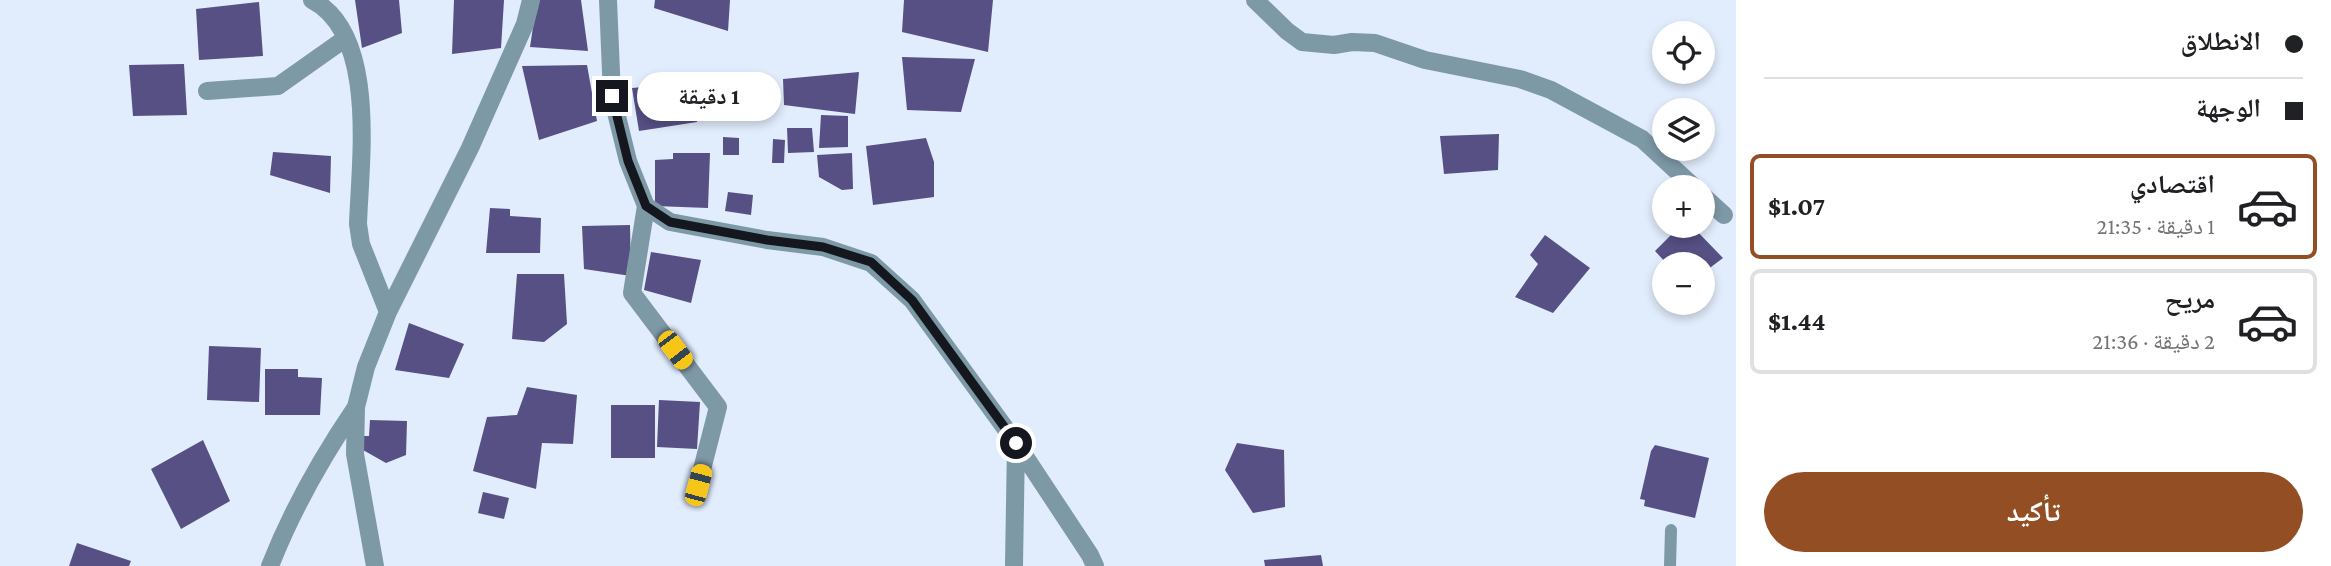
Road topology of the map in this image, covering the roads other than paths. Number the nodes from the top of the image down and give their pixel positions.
1 (312, 0) edge
2 (531, 0) edge
3 (608, 0) edge
4 (1255, 0) edge
5 (346, 38) junction
6 (207, 91) dead end
7 (1681, 175) edge
8 (646, 206) junction
9 (1715, 207) edge
10 (1724, 215) dead end
11 (387, 312) junction
12 (356, 407) junction
13 (1016, 443) junction
14 (698, 485) dead end
15 (1671, 530) dead end
16 (270, 566) edge
17 (375, 566) edge
18 (1014, 566) edge
19 (1095, 566) edge
20 (1670, 566) edge

1 - 5 street
2 - 11 street
3 - 8 street
4 - 7 street
5 - 6 street
5 - 11 street
8 - 13 street
8 - 14 street
9 - 10 street
11 - 12 street
12 - 16 street
12 - 17 street
13 - 18 street
13 - 19 street
15 - 20 lane

